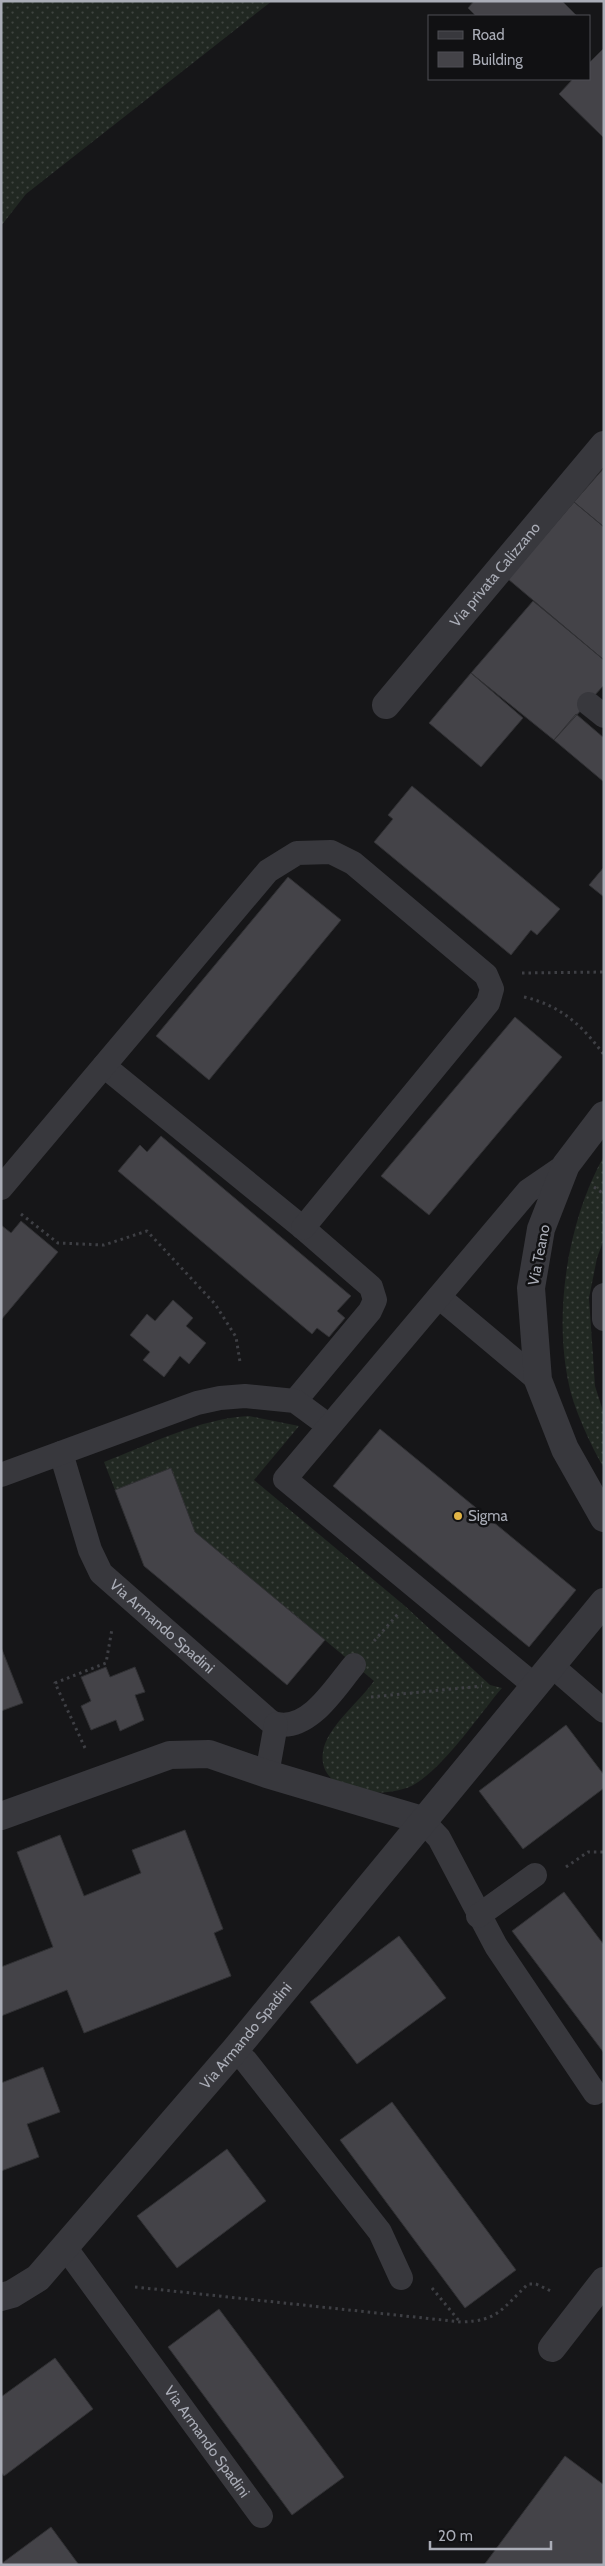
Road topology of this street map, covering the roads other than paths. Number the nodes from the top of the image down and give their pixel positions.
1 (604, 444) edge
2 (386, 705) dead end
3 (104, 1066) junction
4 (604, 1115) edge
5 (566, 1165) junction
6 (1, 1188) edge
7 (303, 1228) junction
8 (604, 1295) edge
9 (439, 1297) junction
10 (604, 1319) edge
11 (538, 1380) junction
12 (295, 1401) junction
13 (329, 1426) junction
14 (61, 1453) junction
15 (1, 1475) edge
16 (604, 1518) edge
17 (604, 1602) edge
18 (354, 1664) road end
19 (551, 1665) junction
20 (534, 1685) junction
21 (604, 1711) edge
22 (276, 1724) junction
23 (267, 1774) junction
24 (1, 1816) edge
25 (422, 1820) junction
26 (535, 1875) road end
27 (478, 1916) junction
28 (234, 2051) junction
29 (595, 2093) dead end
30 (65, 2247) junction
31 (401, 2278) road end
32 (604, 2281) edge
33 (1, 2297) edge
34 (552, 2348) dead end
35 (261, 2516) dead end

1 - 2 street, Via privata Calizzano
3 - 6 lane
3 - 7 lane
3 - 7 lane
4 - 5 street, Via Teano
5 - 9 lane
5 - 11 street, Via Teano
7 - 12 lane
8 - 10 lane
9 - 11 lane
9 - 13 lane
11 - 16 street
12 - 13 lane
12 - 14 lane
13 - 20 lane
14 - 15 lane
14 - 22 lane, Via Armando Spadini
17 - 19 street, Via Armando Spadini
18 - 22 lane
19 - 20 street, Via Armando Spadini
19 - 21 lane
20 - 25 street, Via Armando Spadini
22 - 23 lane
23 - 24 street
23 - 25 street
25 - 27 lane
25 - 28 street, Via Armando Spadini
26 - 27 lane
27 - 29 lane
28 - 30 street, Via Armando Spadini
28 - 31 lane
30 - 33 street, Via Armando Spadini
30 - 35 lane, Via Armando Spadini
32 - 34 street

